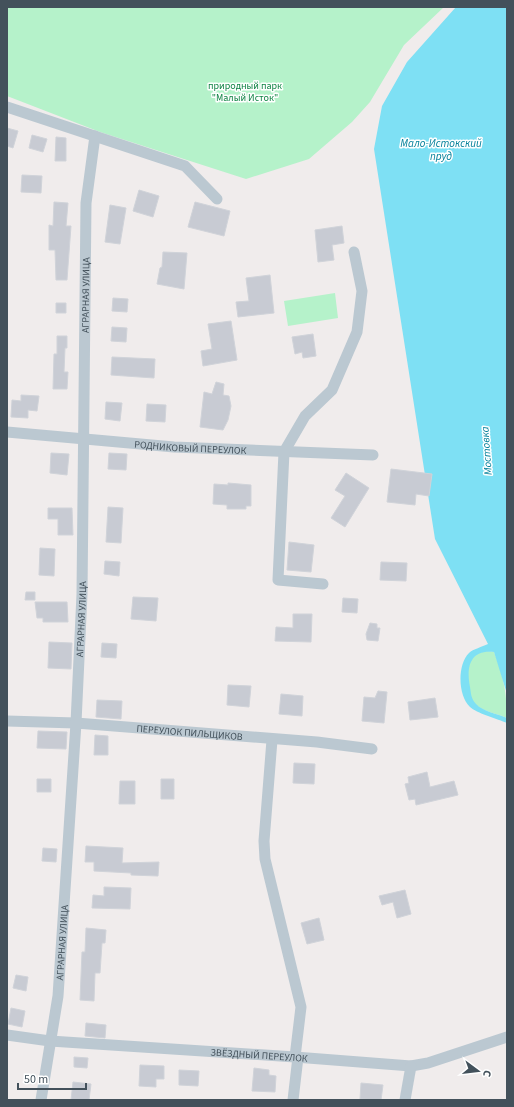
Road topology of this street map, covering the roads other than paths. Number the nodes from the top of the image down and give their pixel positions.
1 (7, 107) edge
2 (95, 136) junction
3 (217, 199) dead end
4 (354, 252) dead end
5 (7, 432) edge
6 (83, 438) junction
7 (284, 452) junction
8 (374, 456) dead end
9 (323, 584) dead end
10 (7, 721) edge
11 (76, 724) junction
12 (272, 740) junction
13 (372, 749) dead end
14 (7, 1035) edge
15 (507, 1037) edge
16 (50, 1041) junction
17 (297, 1057) junction
18 (411, 1066) junction
19 (41, 1100) edge
20 (293, 1100) edge
21 (405, 1100) edge

1 - 2 street
2 - 3 street
2 - 6 street, АГРАРНАЯ УЛИЦА
4 - 7 street
5 - 6 street, РОДНИКОВЫЙ ПЕРЕУЛОК
6 - 7 street, РОДНИКОВЫЙ ПЕРЕУЛОК
6 - 11 street, АГРАРНАЯ УЛИЦА
7 - 8 street, РОДНИКОВЫЙ ПЕРЕУЛОК
7 - 9 street
10 - 11 street, ПЕРЕУЛОК ПИЛЬЩИКОВ
11 - 12 street, ПЕРЕУЛОК ПИЛЬЩИКОВ
11 - 16 street, АГРАРНАЯ УЛИЦА
12 - 13 street, ПЕРЕУЛОК ПИЛЬЩИКОВ
12 - 17 street
14 - 16 street, ЗВЁЗДНЫЙ ПЕРЕУЛОК
15 - 18 street, ЗВЁЗДНЫЙ ПЕРЕУЛОК
16 - 17 street, ЗВЁЗДНЫЙ ПЕРЕУЛОК
16 - 19 street, АГРАРНАЯ УЛИЦА
17 - 18 street, ЗВЁЗДНЫЙ ПЕРЕУЛОК
17 - 20 street
18 - 21 street

